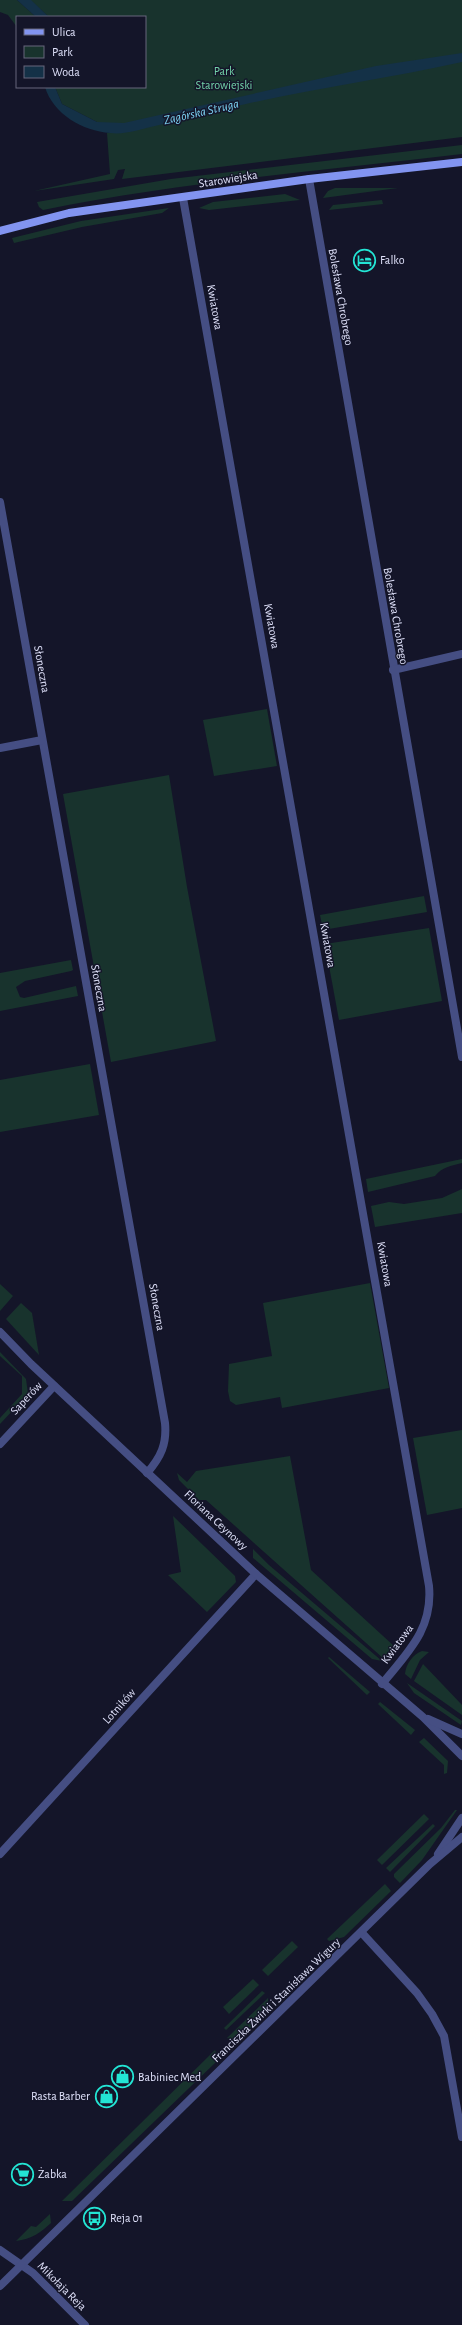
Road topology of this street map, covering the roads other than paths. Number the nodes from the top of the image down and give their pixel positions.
1 (462, 162) edge
2 (309, 179) junction
3 (183, 198) junction
4 (0, 231) edge
5 (0, 502) edge
6 (462, 654) edge
7 (394, 670) junction
8 (42, 740) junction
9 (0, 748) edge
10 (462, 1057) edge
11 (0, 1332) edge
12 (54, 1386) junction
13 (0, 1444) edge
14 (148, 1473) junction
15 (256, 1574) junction
16 (382, 1684) junction
17 (423, 1717) junction
18 (462, 1734) edge
19 (462, 1756) edge
20 (462, 1818) edge
21 (462, 1837) edge
22 (0, 1854) edge
23 (430, 1864) junction
24 (362, 1933) junction
25 (462, 2137) edge
26 (0, 2250) edge
27 (23, 2264) junction
28 (0, 2286) edge
29 (84, 2325) edge

1 - 2 main road, Starowiejska
2 - 3 main road, Starowiejska
2 - 7 street, Bolesława Chrobrego
3 - 4 main road, Starowiejska
3 - 16 street, Kwiatowa
5 - 8 street, Słoneczna
6 - 7 street
7 - 10 street, Bolesława Chrobrego
8 - 9 street
8 - 14 street, Słoneczna
11 - 12 street, Floriana Ceynowy
12 - 13 street, Saperów
12 - 14 street, Floriana Ceynowy
14 - 15 street, Floriana Ceynowy
15 - 16 street, Floriana Ceynowy
15 - 22 street, Lotników
16 - 17 street, Floriana Ceynowy
17 - 18 street, Floriana Ceynowy
17 - 19 street, Floriana Ceynowy
20 - 23 street, Franciszka Żwirki i Stanisława Wigury
21 - 23 street, Franciszka Żwirki i Stanisława Wigury
23 - 24 street, Franciszka Żwirki i Stanisława Wigury
24 - 25 street
24 - 27 street, Franciszka Żwirki i Stanisława Wigury
26 - 27 street, Mikołaja Reja
27 - 28 street, Franciszka Żwirki i Stanisława Wigury
27 - 29 street, Mikołaja Reja

